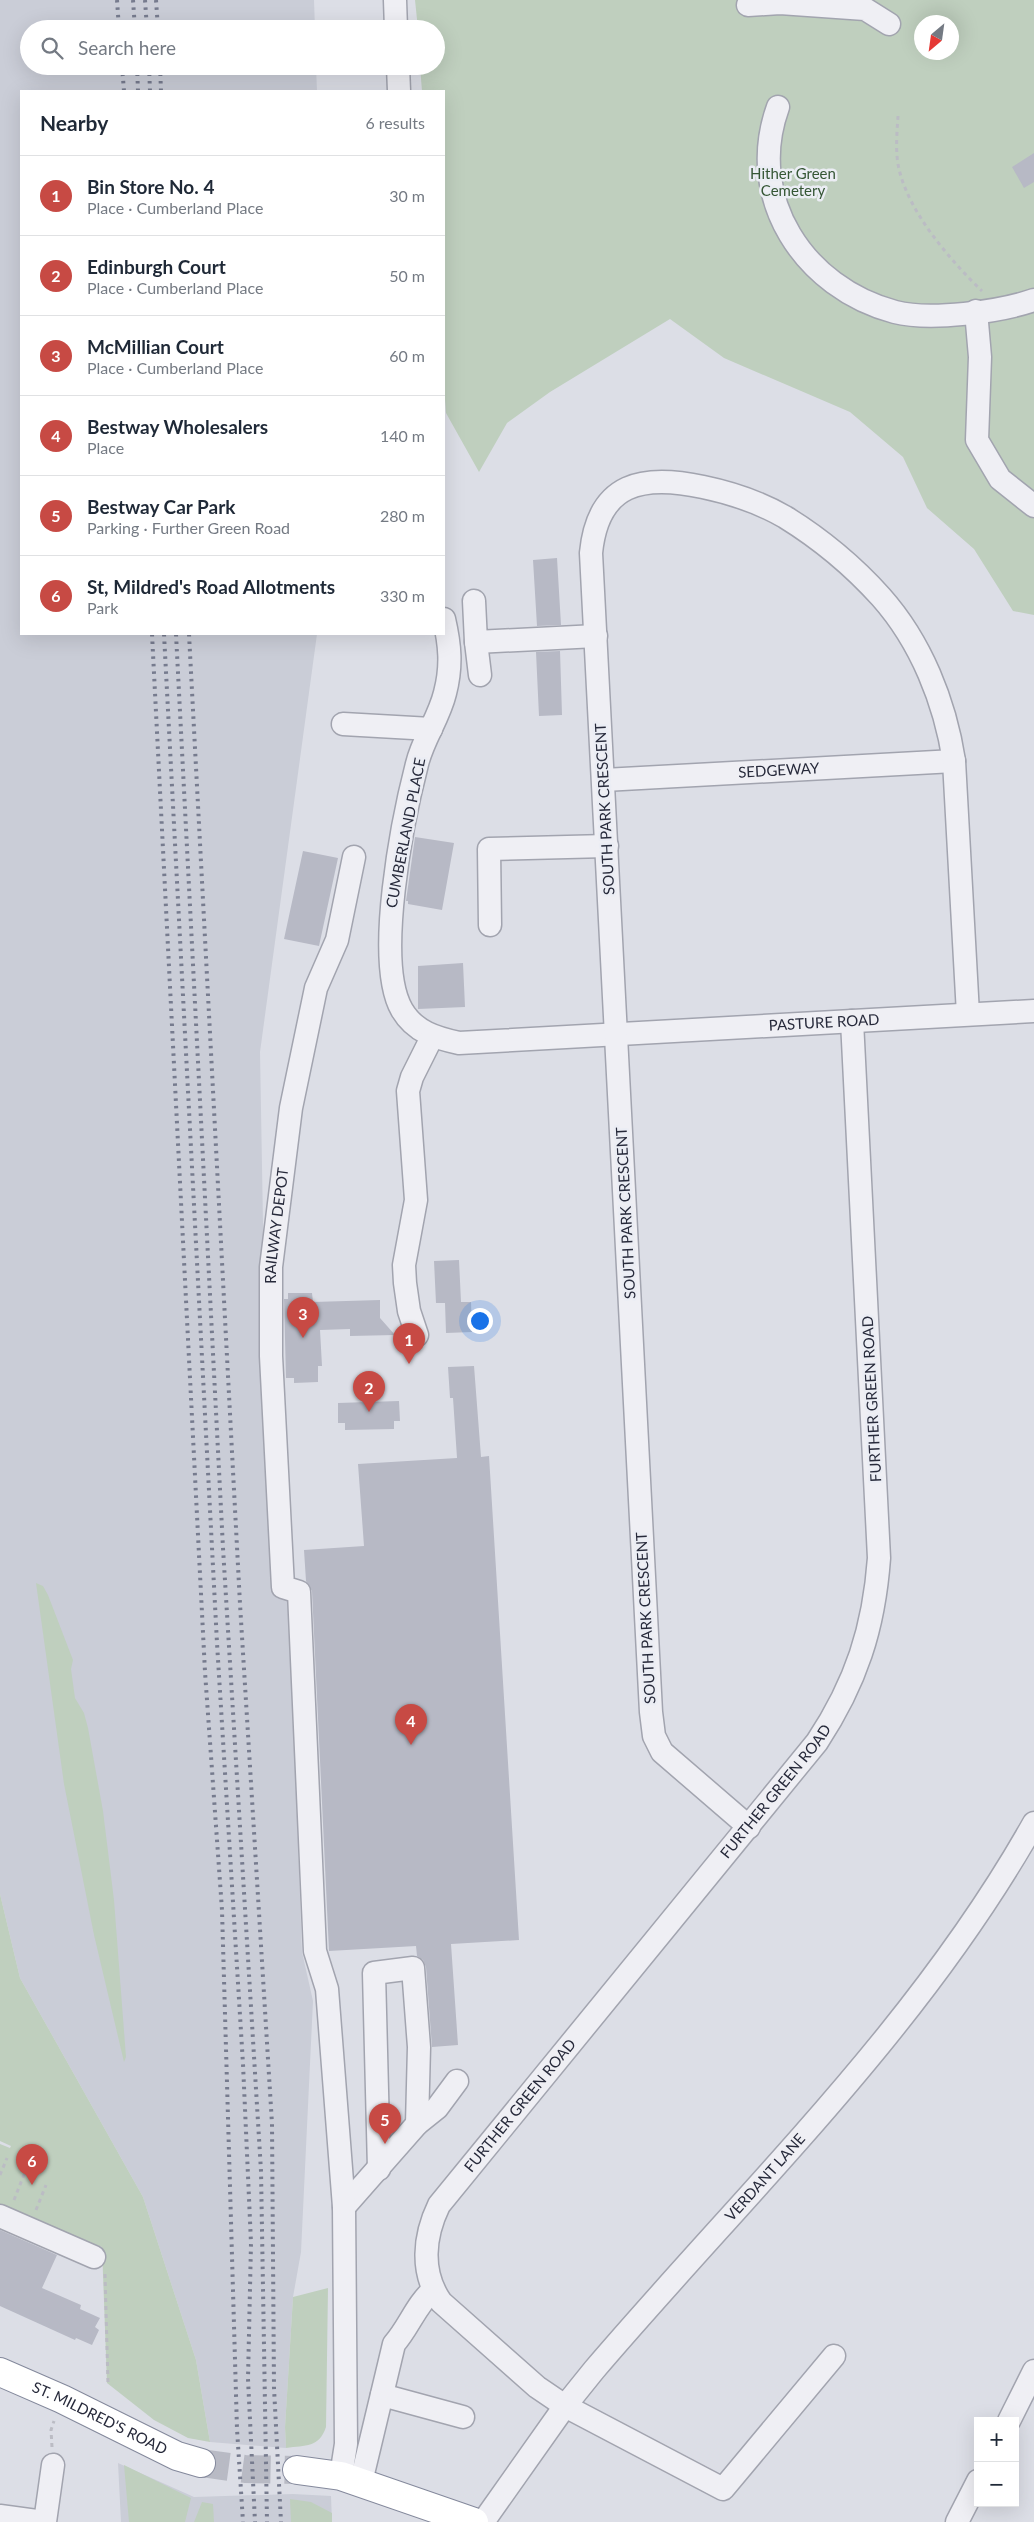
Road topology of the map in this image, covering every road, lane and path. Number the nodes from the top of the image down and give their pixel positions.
1 (394, 0) edge
2 (748, 5) dead end
3 (395, 20) edge
4 (889, 24) dead end
5 (398, 75) edge
6 (399, 90) edge
7 (778, 107) dead end
8 (898, 116) dead end
9 (1034, 300) edge
10 (998, 308) junction
11 (976, 311) junction
12 (1034, 506) edge
13 (474, 601) dead end
14 (445, 623) edge
15 (596, 636) junction
16 (476, 642) junction
17 (480, 675) dead end
18 (343, 724) dead end
19 (431, 729) junction
20 (954, 761) junction
21 (604, 780) junction
22 (607, 846) junction
23 (354, 857) dead end
24 (490, 925) dead end
25 (1034, 1011) edge
26 (968, 1014) junction
27 (852, 1021) junction
28 (615, 1035) junction
29 (432, 1037) junction
30 (417, 1335) dead end
31 (1034, 1823) edge
32 (749, 1827) junction
33 (457, 2081) dead end
34 (417, 2124) junction
35 (7, 2158) dead end
36 (380, 2169) junction
37 (25, 2172) dead end
38 (0, 2175) edge
39 (46, 2185) dead end
40 (344, 2207) junction
41 (6, 2209) edge
42 (35, 2211) dead end
43 (100, 2261) joint
44 (437, 2296) junction
45 (834, 2356) dead end
46 (1034, 2371) edge
47 (0, 2372) edge
48 (108, 2384) dead end
49 (382, 2395) junction
50 (62, 2399) junction
51 (565, 2406) junction
52 (463, 2417) dead end
53 (1011, 2417) edge
54 (201, 2463) tunnel mouth
55 (53, 2465) joint
56 (297, 2470) tunnel mouth
57 (351, 2479) junction
58 (974, 2489) edge
59 (0, 2516) edge
60 (44, 2522) edge
61 (474, 2522) edge
62 (483, 2522) edge
63 (957, 2522) edge

1 - 3 street
2 - 4 street
5 - 6 street
7 - 11 street
8 - 10 path
9 - 10 street
10 - 11 street
11 - 12 street
13 - 16 street
14 - 19 street, CUMBERLAND PLACE
15 - 16 street
15 - 20 street, SOUTH PARK CRESCENT
15 - 21 street, SOUTH PARK CRESCENT
16 - 17 street
18 - 19 street
19 - 29 street, CUMBERLAND PLACE
20 - 21 street, SEDGEWAY
20 - 26 street, SOUTH PARK CRESCENT
21 - 22 street, SOUTH PARK CRESCENT
22 - 24 street
22 - 28 street, SOUTH PARK CRESCENT
23 - 40 street, RAILWAY DEPOT
25 - 26 street, PASTURE ROAD
26 - 27 street, PASTURE ROAD
27 - 28 street, PASTURE ROAD
27 - 32 street, FURTHER GREEN ROAD
28 - 29 street, CUMBERLAND PLACE
28 - 32 street, SOUTH PARK CRESCENT
29 - 30 street
31 - 51 street, VERDANT LANE
32 - 44 street, FURTHER GREEN ROAD
33 - 34 street
34 - 36 street
34 - 36 street
35 - 38 path
36 - 40 street
37 - 41 path
39 - 42 path
40 - 57 street
41 - 43 street
43 - 48 path
44 - 49 street
44 - 51 street
45 - 51 street
46 - 53 street
47 - 50 highway, ST. MILDRED'S ROAD
49 - 52 street
49 - 57 street
50 - 54 highway, ST. MILDRED'S ROAD
50 - 55 path
51 - 62 street, VERDANT LANE
55 - 60 street
56 - 57 highway
57 - 61 highway
58 - 63 street
59 - 60 street

